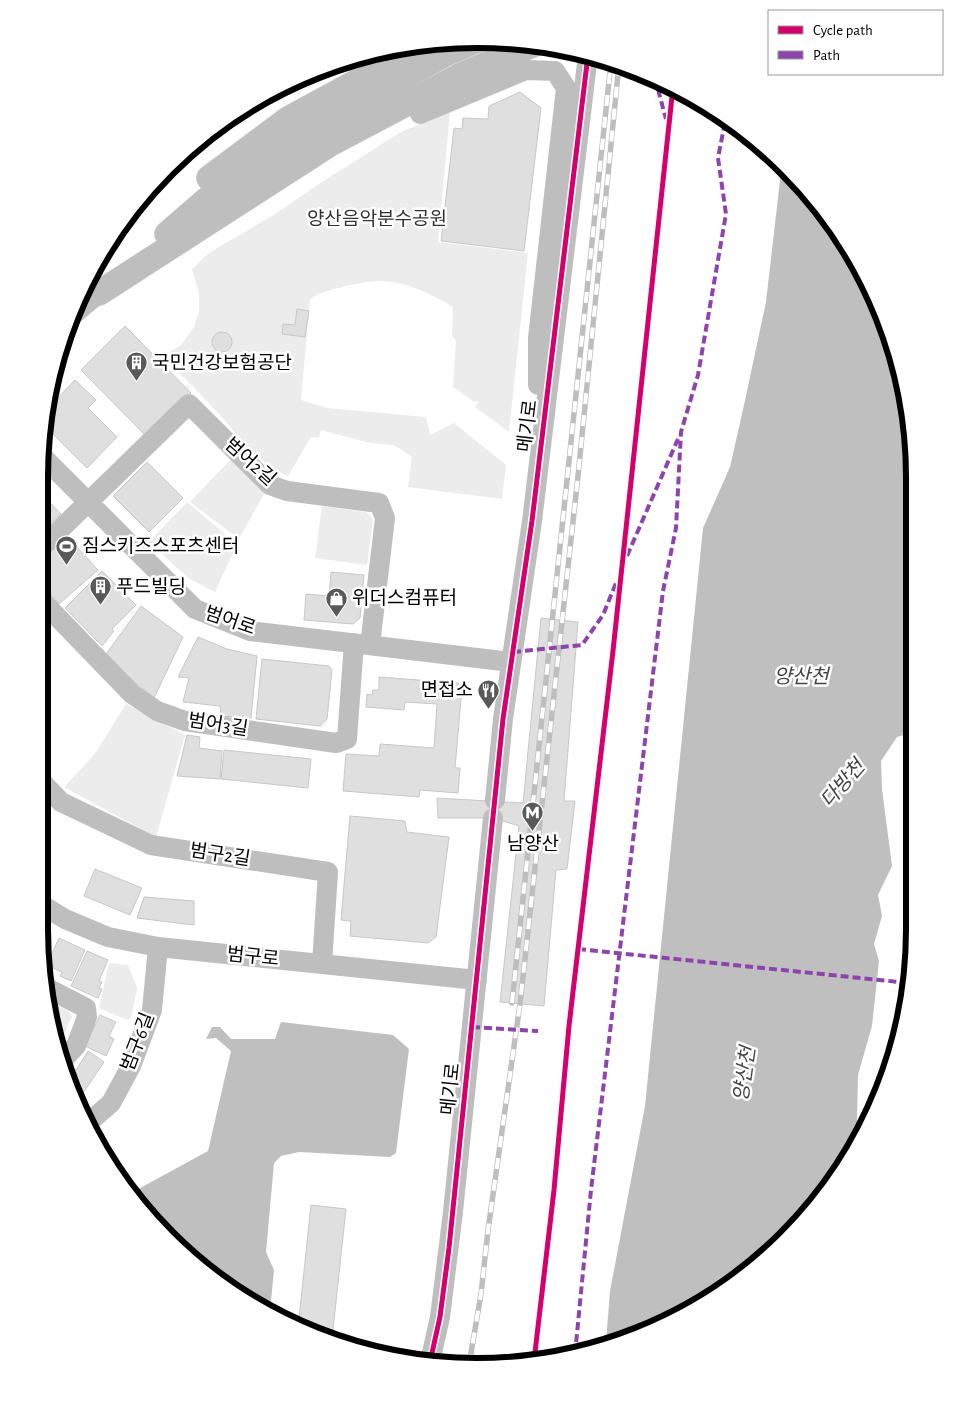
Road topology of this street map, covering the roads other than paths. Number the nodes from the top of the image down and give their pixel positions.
1 (459, 48) edge
2 (521, 50) edge
3 (415, 52) edge
4 (587, 62) edge
5 (382, 68) joint
6 (420, 114) joint
7 (98, 293) junction
8 (83, 307) edge
9 (48, 462) edge
10 (538, 468) junction
11 (88, 503) junction
12 (48, 541) edge
13 (48, 607) edge
14 (362, 644) junction
15 (511, 662) junction
16 (48, 788) edge
17 (48, 909) edge
18 (158, 947) junction
19 (322, 964) junction
20 (477, 980) junction
21 (52, 991) edge
22 (66, 1056) edge
23 (92, 1119) edge
24 (431, 1356) edge

1 - 7 main road
2 - 7 main road
3 - 5 street
4 - 10 street, 메기로
5 - 7 main road
6 - 7 main road
6 - 10 street
7 - 8 street
9 - 11 street, 범어로
10 - 15 street, 메기로
11 - 12 street
11 - 14 street, 범어로
11 - 14 street, 범어2길
13 - 14 street, 범어3길
14 - 15 street, 범어로
15 - 20 street, 메기로
16 - 19 street, 범구2길
17 - 18 street, 범구로
18 - 19 street, 범구로
18 - 23 street, 범구6길
19 - 20 street, 범구로
20 - 24 street, 메기로
21 - 22 street

